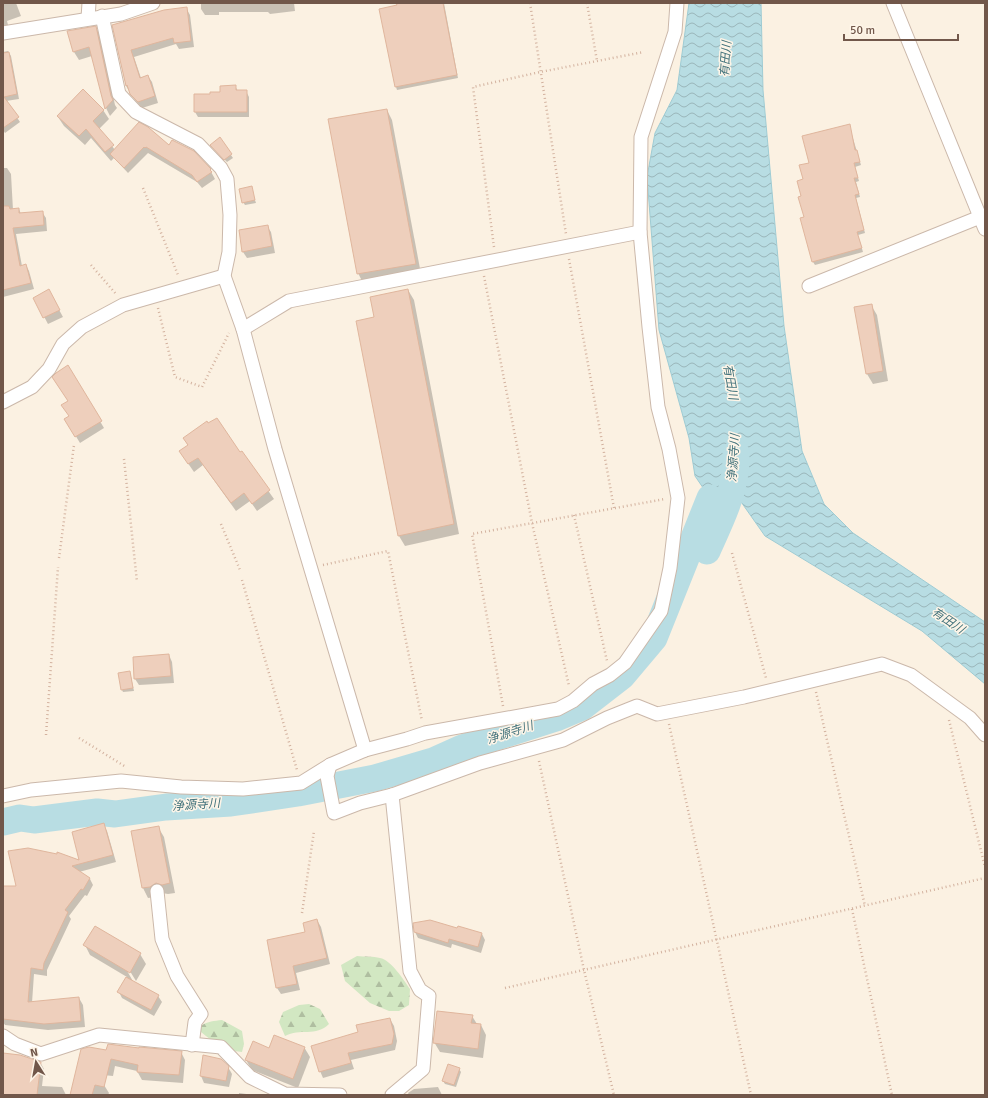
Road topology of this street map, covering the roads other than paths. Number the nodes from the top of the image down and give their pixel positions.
1 (89, 3) edge
2 (153, 3) edge
3 (677, 3) edge
4 (893, 3) edge
5 (102, 16) junction
6 (88, 18) junction
7 (3, 33) edge
8 (982, 216) edge
9 (985, 229) edge
10 (640, 232) junction
11 (224, 276) junction
12 (809, 286) dead end
13 (236, 330) junction
14 (3, 402) edge
15 (985, 735) edge
16 (365, 750) junction
17 (328, 770) junction
18 (392, 795) junction
19 (3, 796) edge
20 (157, 891) dead end
21 (3, 1036) edge
22 (192, 1045) junction
23 (340, 1095) edge
24 (392, 1095) edge

1 - 6 street
2 - 5 street
3 - 10 street
4 - 8 street
5 - 6 street
5 - 11 street
6 - 7 street
8 - 9 street
8 - 12 street
10 - 13 street
10 - 16 street
11 - 13 street
11 - 14 street
13 - 16 street
15 - 18 street
16 - 17 street
17 - 18 street
17 - 19 street
18 - 24 street
20 - 22 street
21 - 22 street
22 - 23 street

